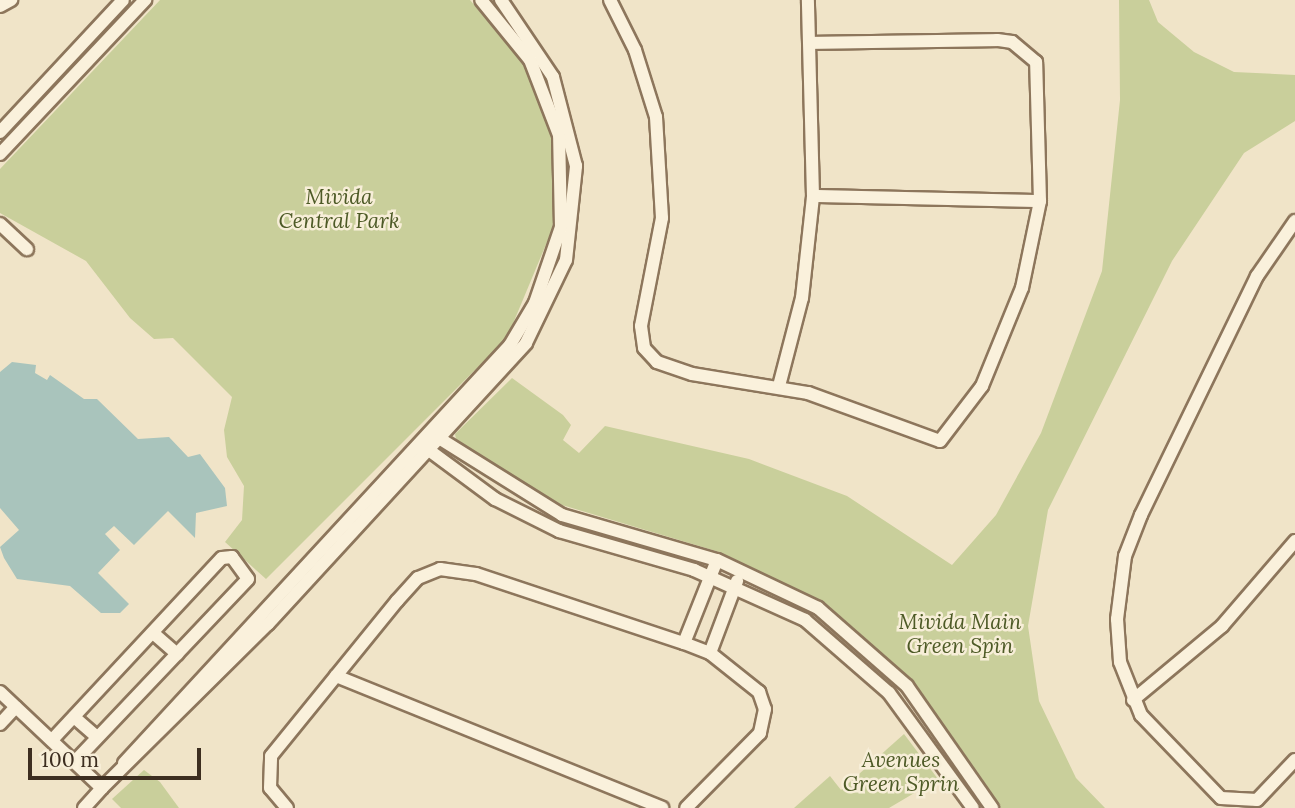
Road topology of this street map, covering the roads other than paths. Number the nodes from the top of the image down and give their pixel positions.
1 (123, 0) edge
2 (145, 0) edge
3 (481, 0) edge
4 (501, 0) edge
5 (610, 0) edge
6 (808, 0) edge
7 (812, 43) junction
8 (0, 132) edge
9 (0, 154) edge
10 (813, 196) junction
11 (1040, 201) junction
12 (1295, 221) edge
13 (0, 224) edge
14 (27, 249) dead end
15 (779, 386) junction
16 (434, 435) junction
17 (424, 446) junction
18 (1295, 541) edge
19 (717, 560) junction
20 (741, 570) junction
21 (710, 578) junction
22 (736, 586) junction
23 (153, 633) junction
24 (684, 643) junction
25 (710, 653) junction
26 (177, 654) junction
27 (336, 676) junction
28 (0, 692) edge
29 (1133, 700) junction
30 (16, 706) junction
31 (74, 717) junction
32 (0, 724) edge
33 (97, 737) junction
34 (52, 740) junction
35 (75, 761) junction
36 (1295, 761) edge
37 (102, 788) junction
38 (1242, 806) edge
39 (85, 808) edge
40 (288, 808) edge
41 (662, 808) edge
42 (686, 808) edge
43 (973, 808) edge
44 (992, 808) edge

1 - 8 street
2 - 9 street
3 - 16 street
4 - 16 street
5 - 15 street
6 - 7 street
7 - 10 street
7 - 11 street
10 - 11 street
10 - 15 street
11 - 15 street
12 - 29 street
13 - 14 street
16 - 17 street
16 - 19 street
17 - 21 street
17 - 37 street
18 - 29 street
19 - 20 street
19 - 21 street
20 - 22 street
20 - 44 street
21 - 22 street
21 - 24 street
22 - 25 street
22 - 43 street
23 - 26 street
23 - 26 street
23 - 31 street
24 - 25 street
24 - 27 street
25 - 42 street
26 - 33 street
27 - 40 street
27 - 41 street
28 - 30 street
29 - 38 street
30 - 32 street
30 - 34 street
31 - 33 street
31 - 34 street
33 - 35 street
34 - 35 street
35 - 37 street
36 - 38 street
37 - 39 street

